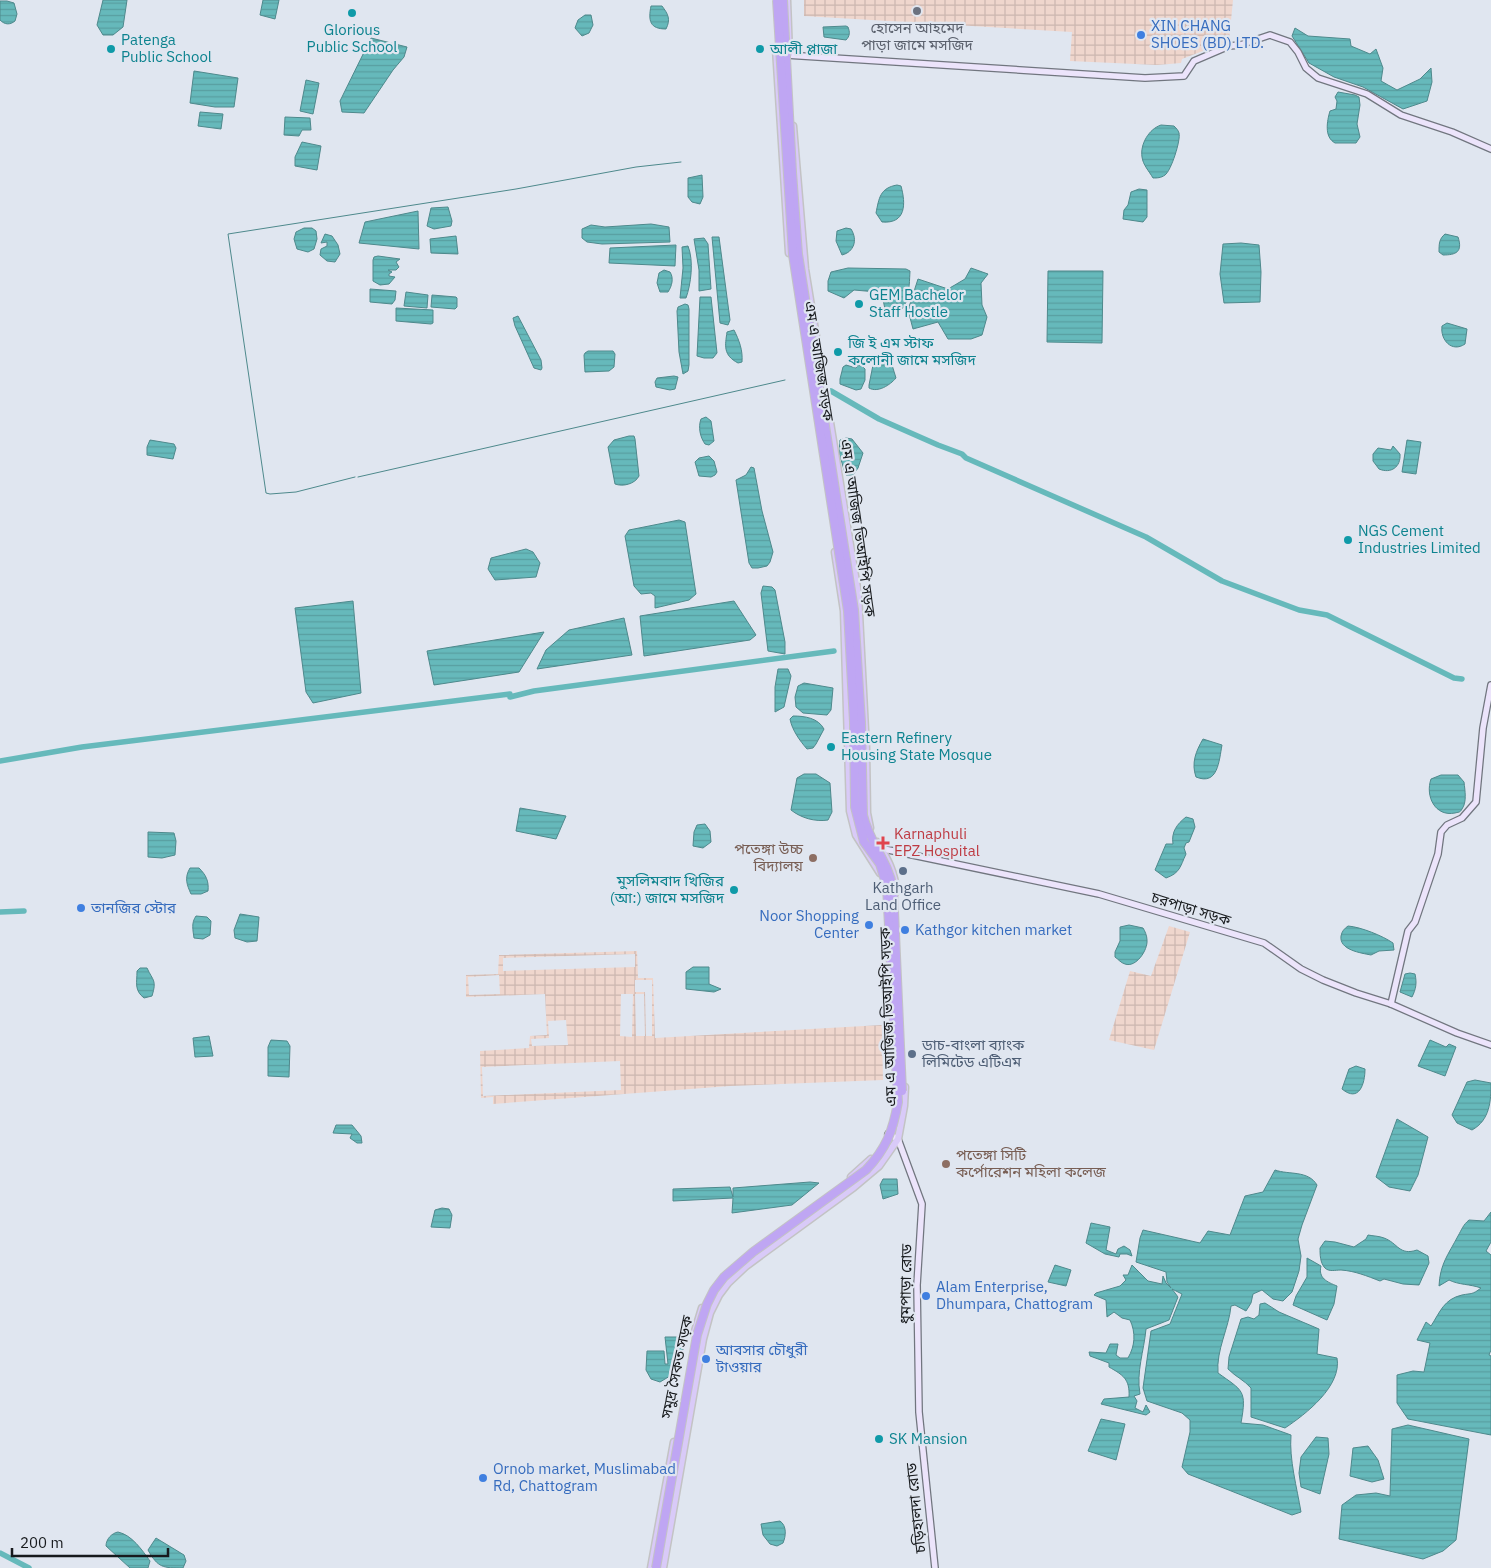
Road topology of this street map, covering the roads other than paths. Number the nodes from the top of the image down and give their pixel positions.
1 (776, 0) edge
2 (783, 0) edge
3 (787, 0) edge
4 (777, 55) junction
5 (790, 55) junction
6 (1491, 149) edge
7 (1491, 685) edge
8 (860, 844) joint
9 (881, 848) junction
10 (867, 850) junction
11 (1391, 1004) junction
12 (1491, 1045) edge
13 (892, 1136) junction
14 (850, 1178) joint
15 (854, 1187) joint
16 (922, 1445) joint
17 (651, 1568) edge
18 (656, 1568) edge
19 (662, 1568) edge
20 (935, 1568) edge

1 - 4 main road, এম এ আজিজ সড়ক
1 - 13 highway, bridge
2 - 19 highway, bridge
3 - 5 main road, এম এ আজিজ ভিআইপি সড়ক
4 - 5 street
4 - 8 main road, এম এ আজিজ সড়ক
5 - 6 street
5 - 9 main road, এম এ আজিজ ভিআইপি সড়ক
7 - 11 street
8 - 10 main road, এম এ আজিজ ভিআইপি সড়ক
9 - 10 street, চরপাড়া সড়ক
9 - 11 street, চরপাড়া সড়ক
9 - 13 main road, এম এ আজিজ ভিআইপি সড়ক
10 - 13 main road, এম এ আজিজ ভিআইপি সড়ক
11 - 12 street, চরপাড়া সড়ক
13 - 14 main road, এম এ আজিজ ভিআইপি সড়ক
13 - 15 main road, এম এ আজিজ ভিআইপি সড়ক
13 - 16 street, ধুমপাড়া রোড
13 - 18 highway, bridge
14 - 17 main road, সমুদ্র সৈকত সড়ক
15 - 19 main road, সমুদ্র সৈকত সড়ক
16 - 20 street, চড়িহালদা রোড

